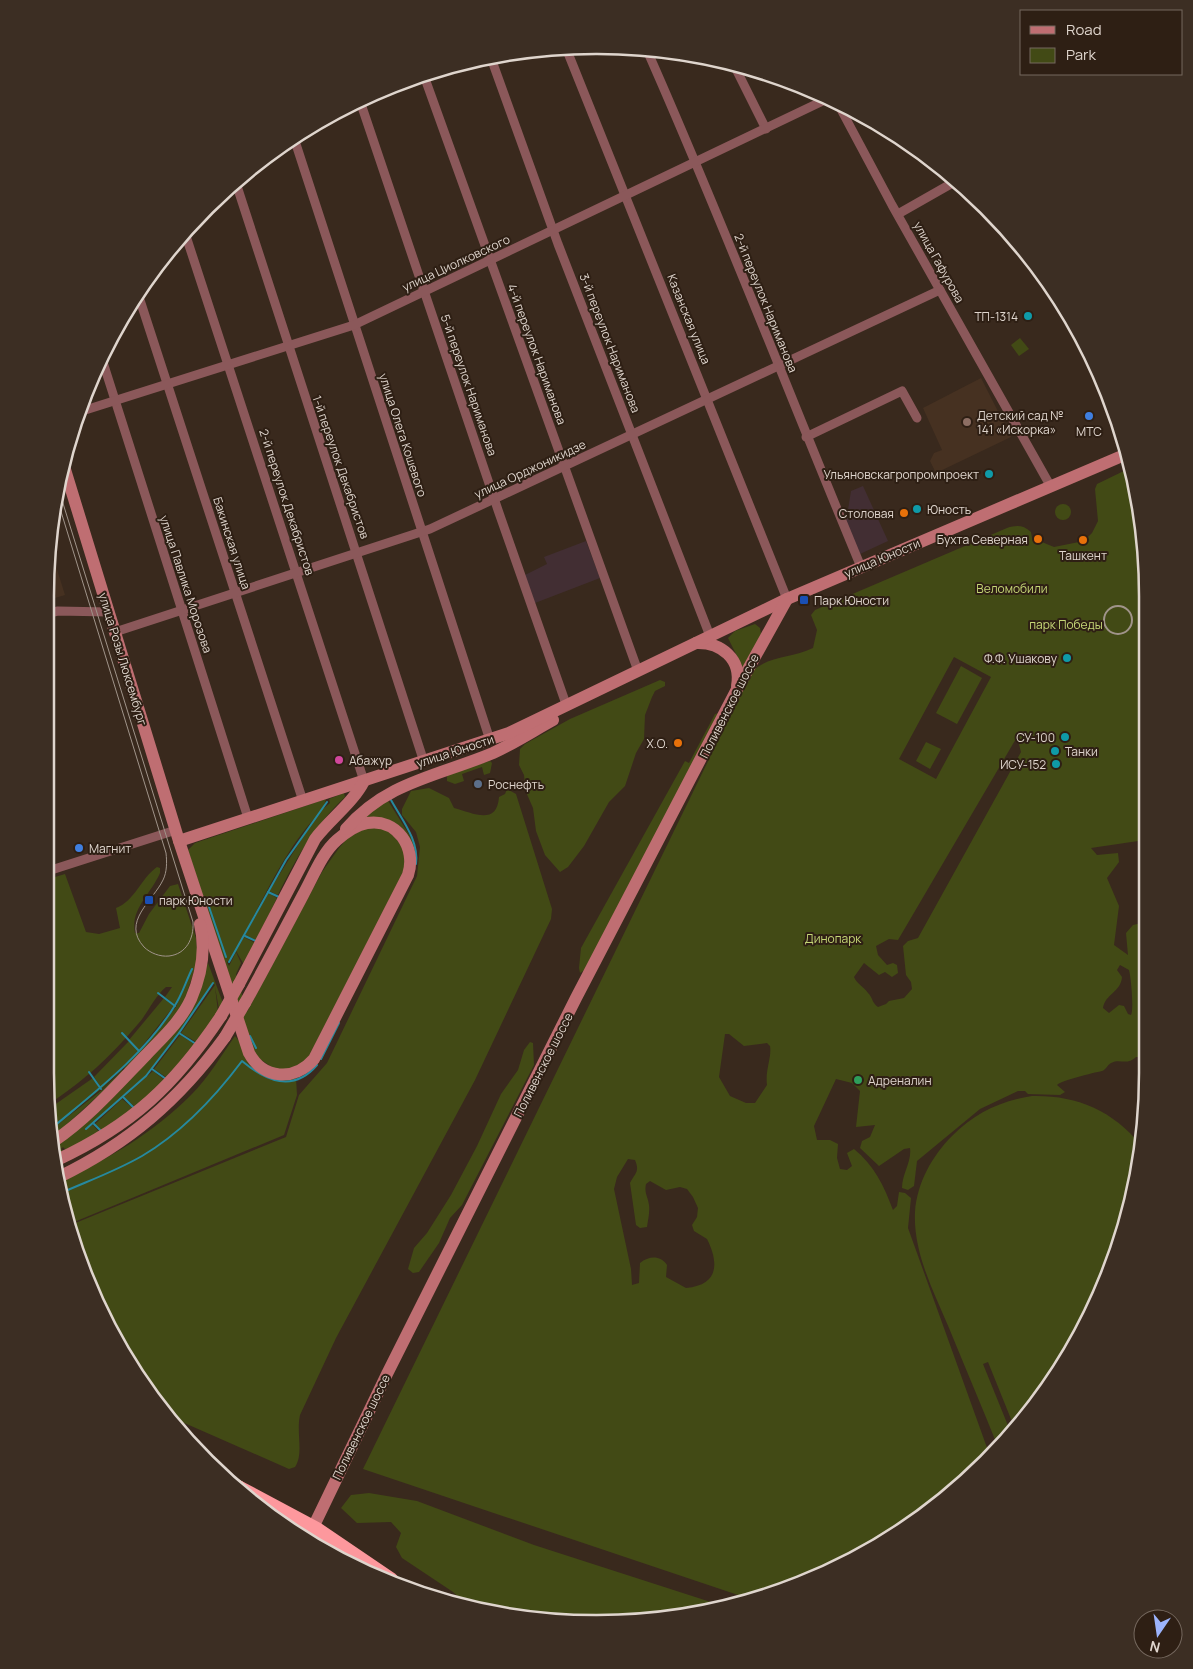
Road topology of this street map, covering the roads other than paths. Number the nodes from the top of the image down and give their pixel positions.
1 (569, 55) edge
2 (650, 57) edge
3 (493, 64) edge
4 (738, 72) edge
5 (426, 82) edge
6 (820, 102) edge
7 (362, 107) edge
8 (843, 113) edge
9 (766, 129) junction
10 (296, 144) edge
11 (697, 162) junction
12 (950, 185) edge
13 (239, 188) edge
14 (626, 196) junction
15 (898, 214) junction
16 (553, 230) junction
17 (187, 240) edge
18 (490, 261) junction
19 (940, 290) junction
20 (425, 292) junction
21 (141, 302) edge
22 (354, 324) junction
23 (288, 345) junction
24 (227, 364) junction
25 (778, 366) junction
26 (105, 368) edge
27 (167, 384) junction
28 (708, 399) junction
29 (115, 400) junction
30 (88, 409) edge
31 (917, 418) dead end
32 (632, 435) junction
33 (806, 437) junction
34 (1121, 456) edge
35 (565, 467) junction
36 (67, 477) edge
37 (1051, 487) junction
38 (494, 500) junction
39 (422, 532) junction
40 (357, 553) junction
41 (861, 566) junction
42 (297, 573) junction
43 (236, 593) junction
44 (788, 599) junction
45 (181, 611) junction
46 (54, 612) edge
47 (109, 612) junction
48 (115, 632) junction
49 (710, 636) junction
50 (696, 643) junction
51 (638, 671) junction
52 (736, 691) junction
53 (566, 704) junction
54 (490, 740) junction
55 (424, 762) junction
56 (364, 781) junction
57 (303, 801) junction
58 (248, 818) junction
59 (177, 836) junction
60 (336, 841) junction
61 (183, 854) junction
62 (54, 870) edge
63 (58, 1138) edge
64 (61, 1158) edge
65 (63, 1174) edge
66 (261, 1499) edge
67 (310, 1534) edge
68 (369, 1565) edge

1 - 14 street, Казанская улица
2 - 11 street, 2-й переулок Нариманова
3 - 16 street, 3-й переулок Нариманова
4 - 9 street
5 - 18 street, 4-й переулок Нариманова
6 - 9 street, улица Циолковского
7 - 20 street, 5-й переулок Нариманова
8 - 15 street, улица Гафурова
9 - 11 street, улица Циолковского
10 - 22 street, улица Олега Кошевого
11 - 14 street, улица Циолковского
11 - 25 street, 2-й переулок Нариманова
12 - 15 street
13 - 23 street, 1-й переулок Декабристов
14 - 16 street, улица Циолковского
14 - 28 street, Казанская улица
15 - 19 street, улица Гафурова
16 - 18 street, улица Циолковского
16 - 32 street, 3-й переулок Нариманова
17 - 24 street, 2-й переулок Декабристов
18 - 20 street, улица Циолковского
18 - 35 street, 4-й переулок Нариманова
19 - 25 street, улица Орджоникидзе
19 - 37 street, улица Гафурова
20 - 22 street, улица Циолковского
20 - 38 street, 5-й переулок Нариманова
21 - 27 street, Бакинская улица
22 - 23 street, улица Циолковского
22 - 39 street, улица Олега Кошевого
23 - 24 street, улица Циолковского
23 - 40 street, 1-й переулок Декабристов
24 - 27 street, улица Циолковского
24 - 42 street, 2-й переулок Декабристов
25 - 28 street, улица Орджоникидзе
25 - 33 street, 2-й переулок Нариманова
26 - 29 street, улица Павлика Морозова
27 - 29 street, улица Циолковского
27 - 43 street, Бакинская улица
28 - 32 street, улица Орджоникидзе
28 - 44 street, Казанская улица
29 - 30 street, улица Циолковского
29 - 45 street, улица Павлика Морозова
31 - 33 street
32 - 35 street, улица Орджоникидзе
32 - 49 street, 3-й переулок Нариманова
33 - 41 street, 2-й переулок Нариманова
34 - 37 main road, улица Юности
35 - 38 street, улица Орджоникидзе
35 - 51 street, 4-й переулок Нариманова
36 - 47 main road, улица Розы Люксембург
37 - 41 main road, улица Юности
38 - 39 street, улица Орджоникидзе
38 - 53 street, 5-й переулок Нариманова
39 - 40 street, улица Орджоникидзе
39 - 54 street, улица Олега Кошевого
40 - 42 street, улица Орджоникидзе
40 - 55 street, 1-й переулок Декабристов
41 - 44 main road, улица Юности
42 - 43 street, улица Орджоникидзе
42 - 56 street, 2-й переулок Декабристов
43 - 45 street, улица Орджоникидзе
43 - 57 street, Бакинская улица
44 - 49 main road, улица Юности
44 - 52 main road, Поливенское шоссе
45 - 48 street, улица Орджоникидзе
45 - 58 street, улица Павлика Морозова
46 - 47 street
47 - 48 main road, улица Розы Люксембург
48 - 59 main road, улица Розы Люксембург
49 - 50 main road, улица Юности
50 - 51 main road, улица Юности
50 - 52 main road
51 - 53 main road, улица Юности
51 - 60 main road, улица Юности
52 - 67 main road, Поливенское шоссе
53 - 54 main road, улица Юности
54 - 55 main road, улица Юности
55 - 56 main road, улица Юности
56 - 57 main road, улица Юности
56 - 64 main road, bridge
57 - 58 main road, улица Юности
58 - 59 main road, улица Юности
59 - 61 main road, улица Розы Люксембург
59 - 62 street, улица Юности
60 - 61 main road
60 - 65 main road, улица Юности, bridge
61 - 63 main road
66 - 68 highway, bridge

